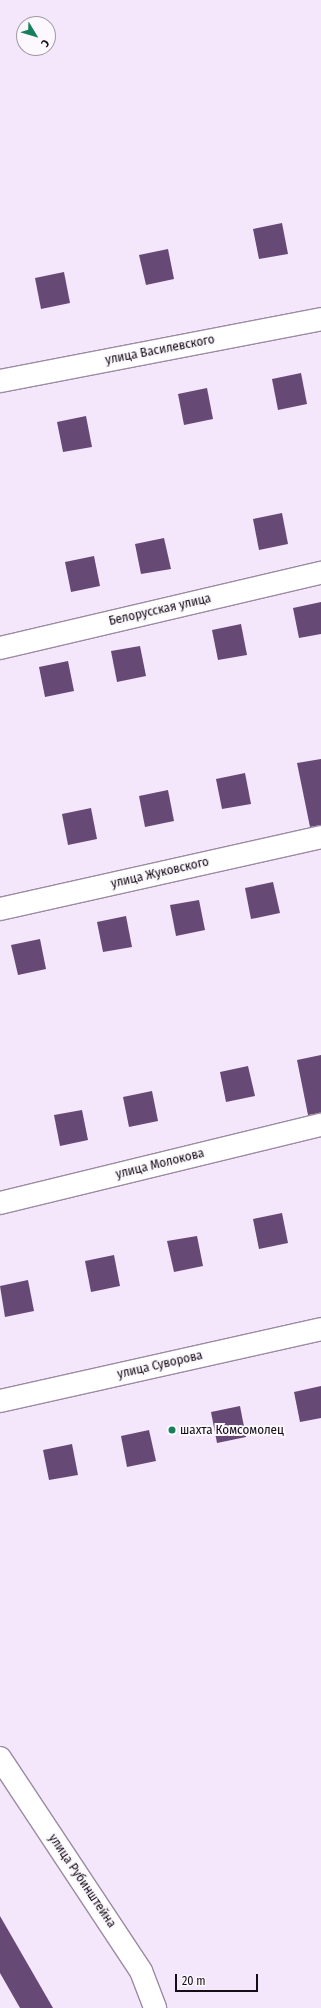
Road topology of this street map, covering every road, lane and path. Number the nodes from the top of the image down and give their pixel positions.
1 (321, 319) edge
2 (0, 380) edge
3 (321, 572) edge
4 (0, 648) edge
5 (321, 837) edge
6 (0, 909) edge
7 (321, 1125) edge
8 (0, 1203) edge
9 (321, 1329) edge
10 (0, 1402) edge
11 (0, 1758) edge
12 (155, 2008) edge

1 - 2 street, улица Василевского
3 - 4 street, Белорусская улица
5 - 6 street, улица Жуковского
7 - 8 street, улица Молокова
9 - 10 street, улица Суворова
11 - 12 street, улица Рубинштейна

